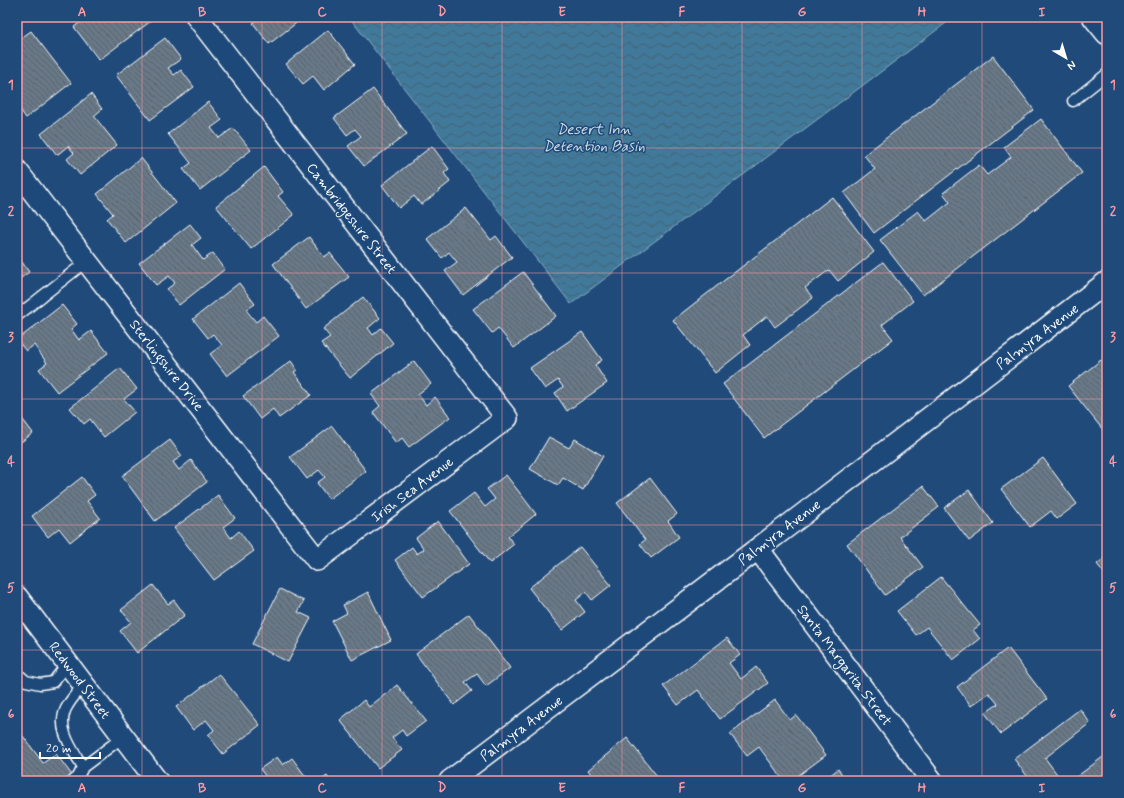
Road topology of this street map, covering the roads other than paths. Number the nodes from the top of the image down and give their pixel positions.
1 (197, 17) edge
2 (1094, 17) edge
3 (1107, 33) edge
4 (1107, 74) edge
5 (1073, 101) dead end
6 (17, 171) edge
7 (87, 261) junction
8 (1105, 289) edge
9 (17, 316) edge
10 (507, 418) joint
11 (758, 548) junction
12 (317, 560) joint
13 (21, 610) edge
14 (67, 664) junction
15 (17, 673) edge
16 (83, 685) junction
17 (123, 737) junction
18 (82, 768) junction
19 (73, 781) edge
20 (158, 781) edge
21 (450, 781) edge
22 (932, 781) edge

1 - 10 street, Cambridgeshire Street
2 - 3 main road
4 - 5 lane
6 - 7 street, Sterlingshire Drive
7 - 9 lane
7 - 12 street, Sterlingshire Drive
8 - 11 street, Palmyra Avenue
10 - 12 street, Irish Sea Avenue
11 - 21 street, Palmyra Avenue
11 - 22 street, Santa Margarita Street
13 - 14 street, Redwood Street
14 - 15 lane
14 - 16 street, Redwood Street
16 - 17 street, Redwood Street
16 - 18 lane
17 - 18 lane
17 - 20 street, Redwood Street
18 - 19 lane

